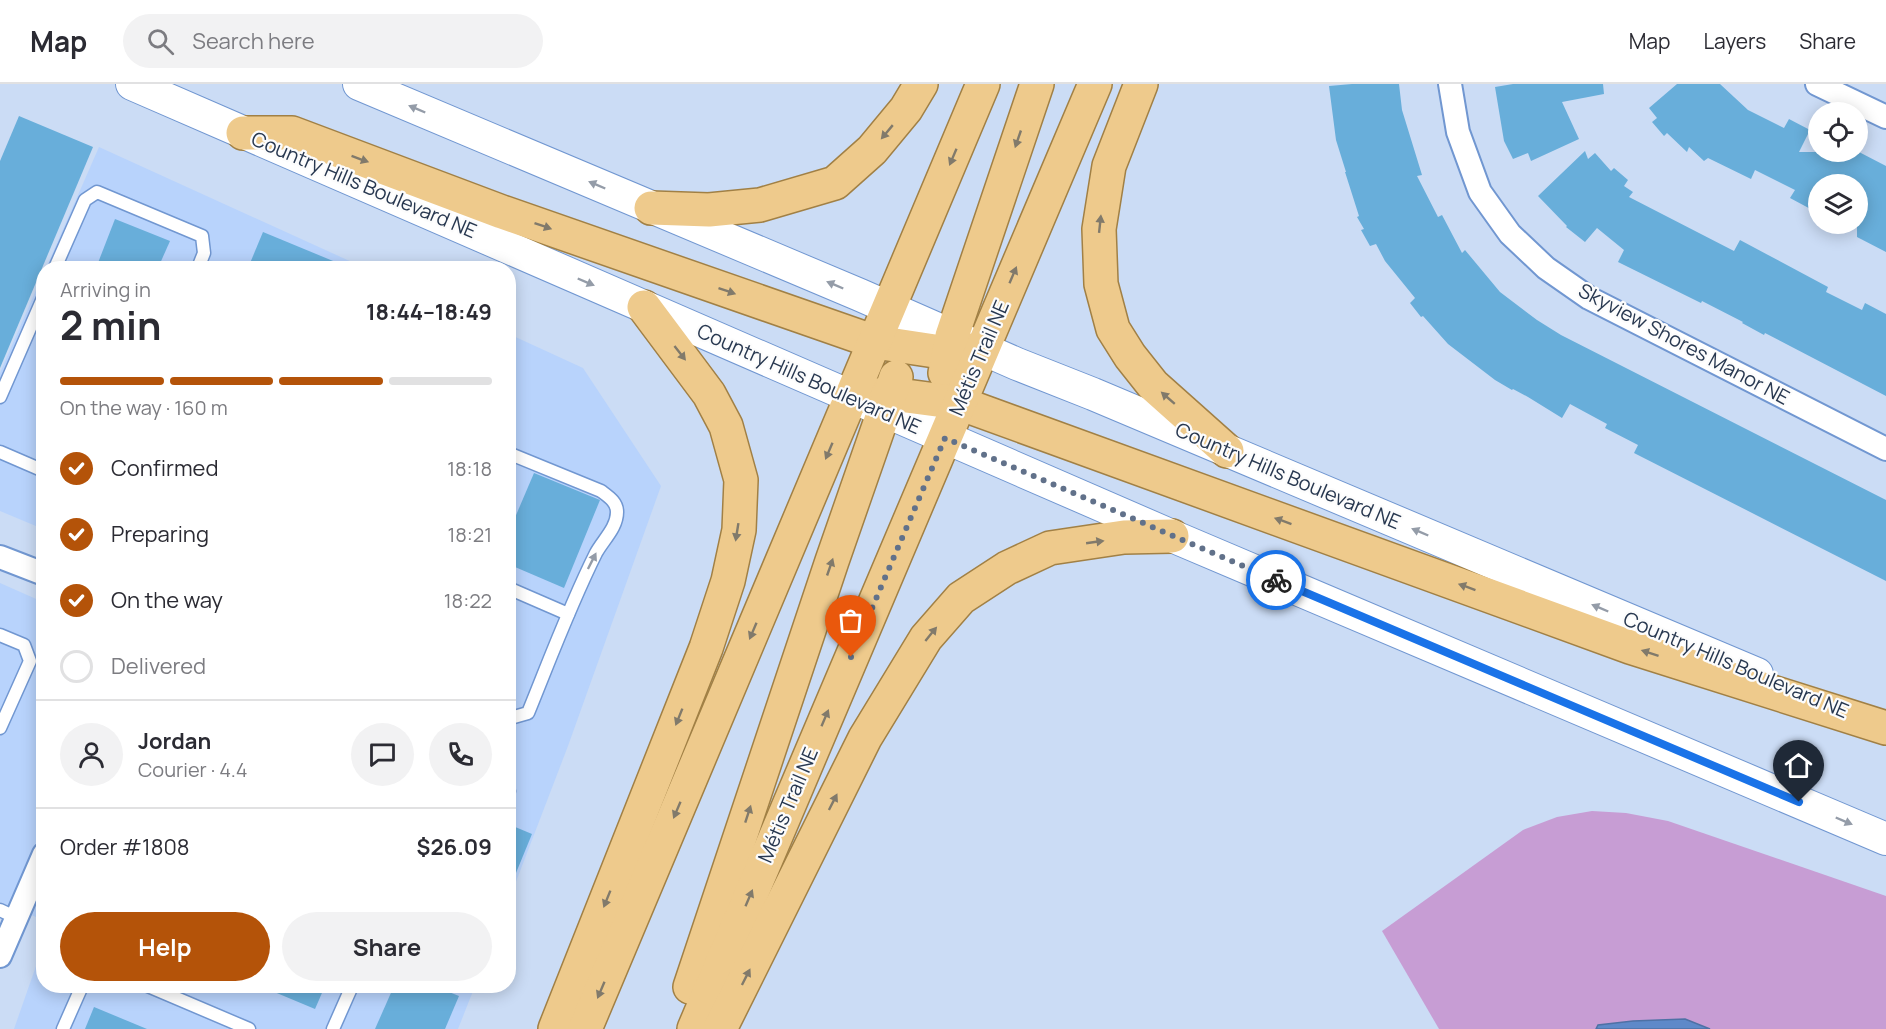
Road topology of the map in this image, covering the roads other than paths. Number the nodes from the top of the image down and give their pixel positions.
1 (132, 84) edge
2 (359, 84) edge
3 (921, 84) edge
4 (983, 84) edge
5 (1037, 84) edge
6 (1095, 84) edge
7 (1141, 84) edge
8 (1450, 84) edge
9 (1816, 84) edge
10 (1886, 117) edge
11 (243, 133) junction
12 (651, 208) junction
13 (58, 261) edge
14 (201, 261) edge
15 (644, 307) junction
16 (889, 309) junction
17 (36, 314) edge
18 (887, 344) junction
19 (950, 345) junction
20 (982, 349) junction
21 (0, 397) edge
22 (852, 397) junction
23 (950, 402) junction
24 (888, 403) junction
25 (945, 438) junction
26 (1886, 449) edge
27 (1227, 451) junction
28 (0, 452) edge
29 (516, 456) edge
30 (36, 468) edge
31 (1172, 536) junction
32 (0, 557) edge
33 (36, 571) edge
34 (516, 591) edge
35 (568, 614) junction
36 (0, 635) edge
37 (516, 716) edge
38 (0, 728) edge
39 (1886, 728) edge
40 (1886, 839) edge
41 (36, 867) edge
42 (8, 914) edge
43 (0, 956) edge
44 (79, 993) edge
45 (164, 993) edge
46 (349, 993) edge
47 (63, 1029) edge
48 (249, 1029) edge
49 (333, 1029) edge
50 (555, 1029) edge
51 (585, 1029) edge
52 (676, 1029) edge
53 (694, 1029) edge
54 (720, 1029) edge

1 - 11 main road, Country Hills Boulevard NE
12 -> 2 main road
3 -> 12 main road
4 -> 16 main road
5 -> 19 main road
20 -> 6 main road, Métis Trail NE
27 -> 7 main road
8 - 26 street, Skyview Shores Manor NE
9 - 10 street
11 -> 15 main road, Country Hills Boulevard NE
11 -> 18 main road
16 -> 12 main road
13 - 14 lane
15 - 22 main road, Country Hills Boulevard NE
15 -> 50 main road
16 - 18 main road
16 - 19 main road
17 - 21 lane
18 - 19 main road
18 - 22 main road
18 - 24 main road
19 - 20 main road
19 - 23 main road
20 - 23 main road, Métis Trail NE
20 - 27 main road, Country Hills Boulevard NE
22 - 24 main road
22 -> 51 main road
23 - 24 main road
23 - 25 main road
39 -> 23 main road
24 - 25 main road, Country Hills Boulevard NE
52 -> 24 main road
25 - 31 main road, Country Hills Boulevard NE
53 -> 25 main road, Métis Trail NE
39 -> 27 main road, Country Hills Boulevard NE
28 - 30 lane
35 -> 29 lane
31 -> 40 main road, Country Hills Boulevard NE
54 -> 31 main road
32 - 33 street
34 - 35 lane
35 - 37 lane
36 - 38 lane
41 - 42 street
42 - 43 street
44 - 47 lane
45 - 48 lane
46 - 49 lane

